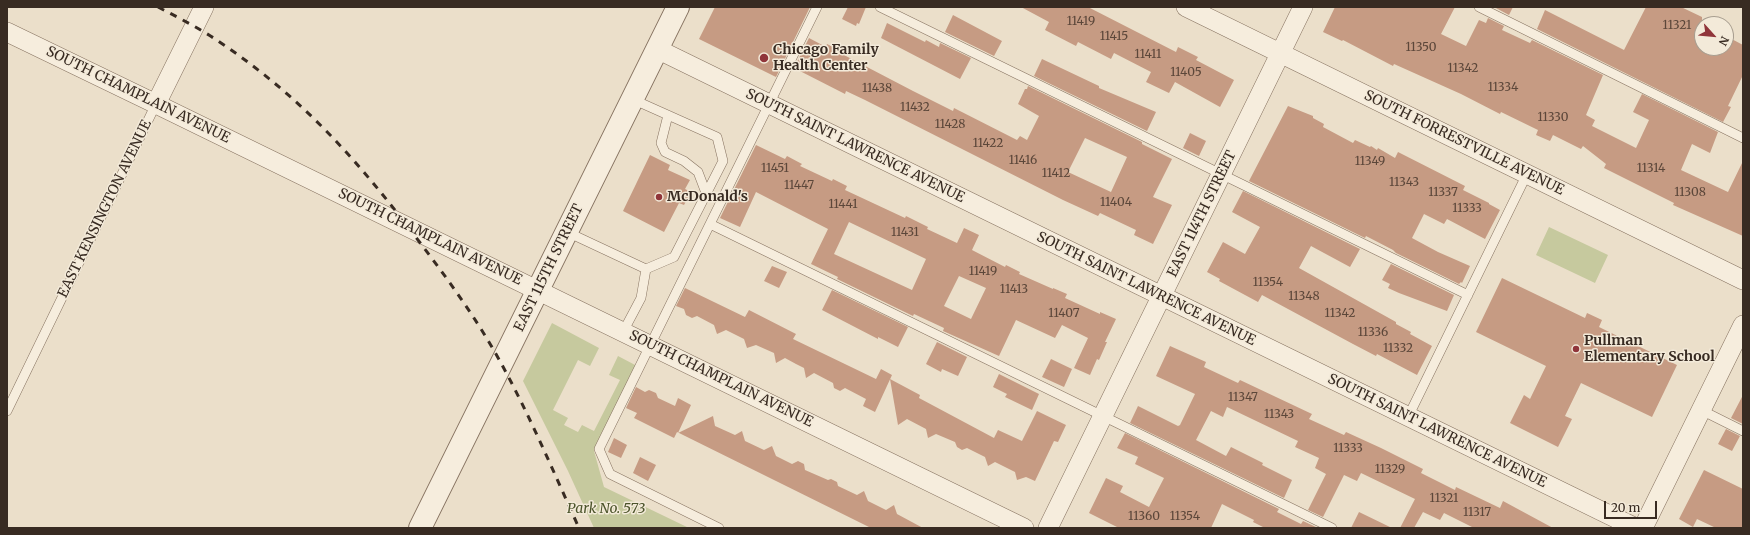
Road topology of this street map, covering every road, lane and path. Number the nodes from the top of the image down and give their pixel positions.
1 (204, 7) edge
2 (678, 7) edge
3 (817, 7) edge
4 (880, 7) edge
5 (1186, 7) edge
6 (1303, 7) edge
7 (1479, 7) edge
8 (7, 32) edge
9 (657, 49) junction
10 (1280, 53) junction
11 (632, 99) junction
12 (156, 104) junction
13 (769, 104) junction
14 (668, 115) junction
15 (1743, 138) edge
16 (1221, 174) junction
17 (1527, 174) junction
18 (706, 193) junction
19 (710, 224) junction
20 (567, 232) junction
21 (646, 269) junction
22 (1743, 280) edge
23 (538, 290) junction
24 (1468, 294) junction
25 (1161, 296) junction
26 (1743, 325) edge
27 (624, 332) junction
28 (650, 345) junction
29 (1701, 410) junction
30 (7, 411) edge
31 (1103, 416) junction
32 (1408, 416) junction
33 (1743, 430) edge
34 (420, 528) edge
35 (719, 528) edge
36 (1024, 528) edge
37 (1048, 528) edge
38 (1332, 528) edge
39 (1636, 528) edge
40 (1643, 528) edge

1 - 12 street, EAST KENSINGTON AVENUE
2 - 9 street, EAST 115TH STREET
3 - 13 lane
4 - 16 lane
5 - 10 street, SOUTH FORRESTVILLE AVENUE
6 - 10 street, EAST 114TH STREET
7 - 15 lane
8 - 12 street, SOUTH CHAMPLAIN AVENUE
9 - 11 street, EAST 115TH STREET
9 - 13 street, SOUTH SAINT LAWRENCE AVENUE
10 - 16 street, EAST 114TH STREET
10 - 17 street, SOUTH FORRESTVILLE AVENUE
11 - 14 lane
11 - 20 street, EAST 115TH STREET
12 - 23 street, SOUTH CHAMPLAIN AVENUE
12 - 30 lane, EAST KENSINGTON AVENUE
13 - 19 lane
13 - 25 street, SOUTH SAINT LAWRENCE AVENUE
14 - 18 lane
14 - 18 lane
16 - 24 lane
16 - 25 street, EAST 114TH STREET
17 - 22 street, SOUTH FORRESTVILLE AVENUE
17 - 24 lane
18 - 21 lane
19 - 28 lane
19 - 31 lane
20 - 21 lane
20 - 23 street, EAST 115TH STREET
21 - 27 lane
23 - 27 street, SOUTH CHAMPLAIN AVENUE
23 - 34 street, EAST 115TH STREET
24 - 32 lane
25 - 31 street, EAST 114TH STREET
25 - 32 street, SOUTH SAINT LAWRENCE AVENUE
26 - 29 street
27 - 28 street, SOUTH CHAMPLAIN AVENUE
28 - 35 lane
28 - 36 street, SOUTH CHAMPLAIN AVENUE
29 - 33 lane
29 - 40 street
31 - 37 street, EAST 114TH STREET
31 - 38 lane
32 - 39 street, SOUTH SAINT LAWRENCE AVENUE

